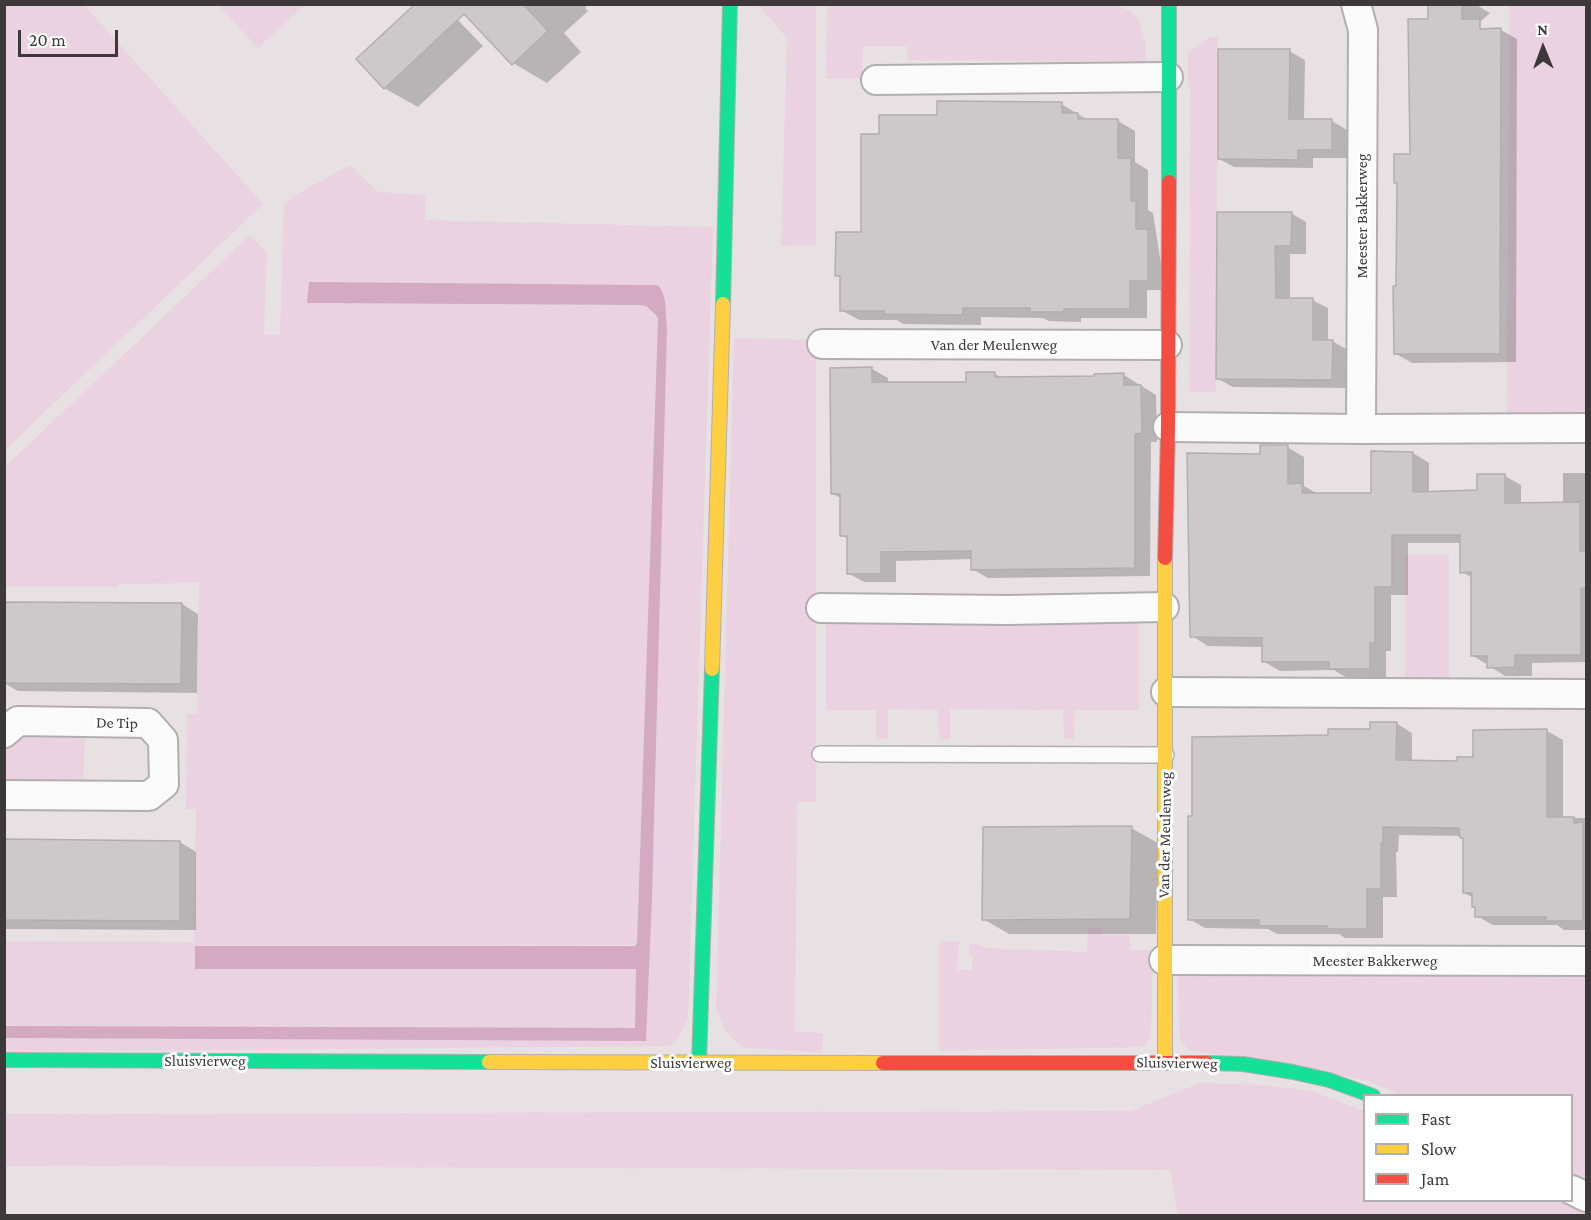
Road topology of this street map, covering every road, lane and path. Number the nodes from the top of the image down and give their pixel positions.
1 (730, 4) edge
2 (1169, 4) edge
3 (1356, 4) edge
4 (1168, 77) junction
5 (876, 80) dead end
6 (822, 344) dead end
7 (1167, 345) junction
8 (1168, 427) junction
9 (1587, 428) edge
10 (1360, 429) junction
11 (821, 608) dead end
12 (1164, 608) junction
13 (1166, 692) junction
14 (1587, 694) edge
15 (4, 733) edge
16 (820, 754) dead end
17 (1166, 755) junction
18 (4, 795) edge
19 (1164, 960) junction
20 (1587, 961) edge
21 (4, 1060) edge
22 (1165, 1062) junction
23 (699, 1063) junction
24 (1370, 1094) edge
25 (1573, 1190) edge
26 (1587, 1197) edge

1 - 23 street
2 - 4 street, Van der Meulenweg
3 - 10 street, Meester Bakkerweg
4 - 5 street
4 - 7 street, Van der Meulenweg
6 - 7 street, Van der Meulenweg
7 - 8 street, Van der Meulenweg
8 - 10 street
8 - 12 street, Van der Meulenweg
9 - 10 street
11 - 12 street
12 - 13 street, Van der Meulenweg
13 - 14 street
13 - 17 street, Van der Meulenweg
15 - 18 street, De Tip
16 - 17 lane
17 - 19 street, Van der Meulenweg
19 - 20 street, Meester Bakkerweg
19 - 22 street, Van der Meulenweg
21 - 23 street, Sluisvierweg
22 - 23 street, Sluisvierweg
22 - 24 street, Sluisvierweg
25 - 26 street

